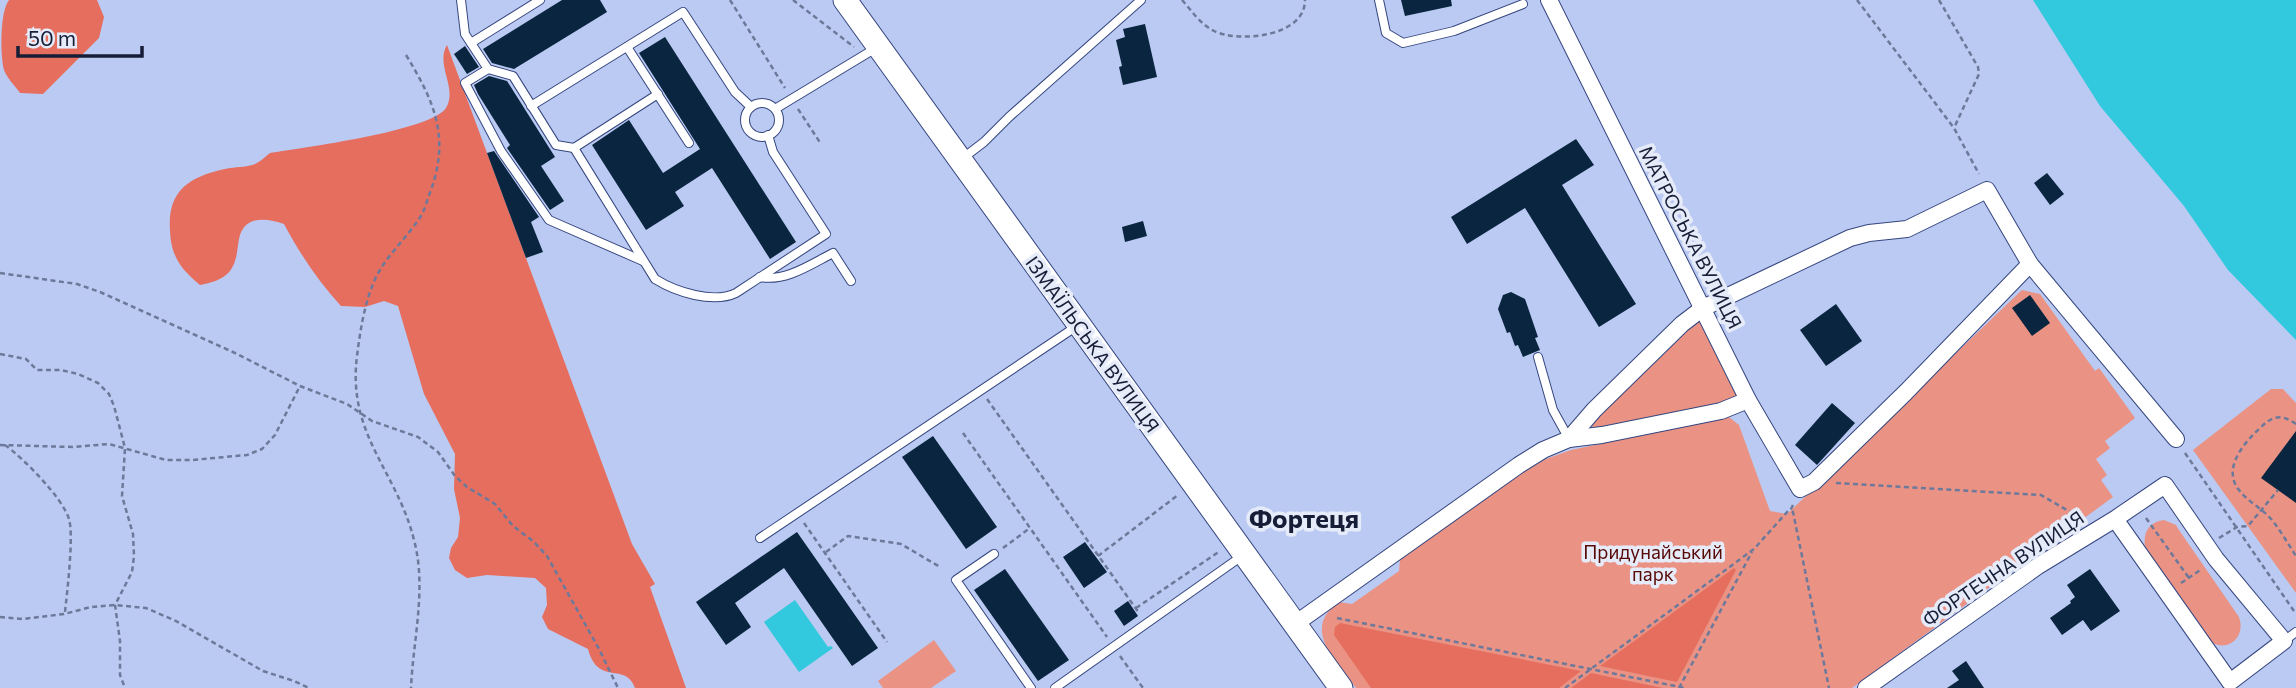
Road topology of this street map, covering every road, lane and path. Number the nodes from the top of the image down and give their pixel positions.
1 (461, 0) edge
2 (540, 0) edge
3 (730, 0) edge
4 (793, 0) edge
5 (845, 0) edge
6 (1141, 0) edge
7 (1182, 0) edge
8 (1305, 0) edge
9 (1379, 0) edge
10 (1549, 0) edge
11 (1857, 0) edge
12 (1939, 0) edge
13 (1522, 4) dead end
14 (471, 43) junction
15 (878, 46) junction
16 (627, 47) junction
17 (855, 48) dead end
18 (406, 55) dead end
19 (488, 69) junction
20 (788, 92) dead end
21 (658, 94) junction
22 (794, 103) dead end
23 (531, 106) junction
24 (751, 107) junction
25 (775, 109) junction
26 (1954, 128) junction
27 (768, 135) junction
28 (689, 143) dead end
29 (821, 144) dead end
30 (574, 148) junction
31 (960, 159) junction
32 (1987, 190) junction
33 (643, 261) junction
34 (2031, 264) junction
35 (0, 275) edge
36 (760, 277) junction
37 (851, 281) dead end
38 (1703, 308) junction
39 (1079, 324) junction
40 (0, 354) edge
41 (1538, 357) dead end
42 (300, 386) junction
43 (981, 390) junction
44 (1748, 400) junction
45 (360, 414) junction
46 (2296, 424) edge
47 (963, 433) dead end
48 (1569, 439) junction
49 (2176, 439) joint
50 (5, 444) junction
51 (0, 445) edge
52 (124, 448) junction
53 (1807, 486) junction
54 (2278, 490) dead end
55 (1178, 495) dead end
56 (2137, 504) junction
57 (1790, 511) junction
58 (2262, 511) junction
59 (2115, 519) junction
60 (804, 523) dead end
61 (2237, 527) junction
62 (1030, 528) junction
63 (2099, 528) junction
64 (760, 538) dead end
65 (1754, 549) junction
66 (1235, 551) junction
67 (2212, 552) junction
68 (825, 553) junction
69 (994, 554) joint
70 (1098, 556) junction
71 (2296, 556) edge
72 (940, 567) dead end
73 (2189, 578) junction
74 (2167, 593) junction
75 (115, 605) junction
76 (1136, 608) junction
77 (64, 614) junction
78 (2296, 614) edge
79 (0, 617) edge
80 (1337, 618) dead end
81 (1146, 623) junction
82 (1295, 624) junction
83 (2292, 640) edge
84 (887, 642) dead end
85 (1111, 642) dead end
86 (1115, 649) dead end
87 (1591, 669) junction
88 (1679, 687) edge
89 (125, 688) edge
90 (309, 688) edge
91 (411, 688) edge
92 (618, 688) edge
93 (1031, 688) edge
94 (1055, 688) edge
95 (1143, 688) edge
96 (1341, 688) edge
97 (1565, 688) edge
98 (1685, 688) edge
99 (1829, 688) edge
100 (1866, 688) edge

1 - 14 lane
2 - 14 lane
3 - 20 path
4 - 17 path
5 - 15 street, ІЗМАЇЛЬСЬКА ВУЛИЦЯ
6 - 31 lane
7 - 8 path
9 - 13 lane
10 - 38 street, МАТРОСЬКА ВУЛИЦЯ
11 - 26 path
12 - 26 path
14 - 19 lane
15 - 25 lane
15 - 31 street, ІЗМАЇЛЬСЬКА ВУЛИЦЯ
16 - 21 lane
16 - 23 lane
16 - 24 lane
18 - 45 path
19 - 23 lane
19 - 33 lane
21 - 28 lane
21 - 30 lane
22 - 29 path
23 - 30 lane
24 - 25 lane
24 - 27 lane
25 - 27 lane
26 - 32 path
27 - 36 lane
30 - 33 lane
31 - 39 street, ІЗМАЇЛЬСЬКА ВУЛИЦЯ
32 - 34 street
32 - 38 street
33 - 36 lane
34 - 49 street
34 - 53 street
35 - 42 path
36 - 37 lane
38 - 44 street, МАТРОСЬКА ВУЛИЦЯ
38 - 48 street
39 - 43 lane
39 - 66 street, ІЗМАЇЛЬСЬКА ВУЛИЦЯ
40 - 52 path
41 - 48 lane
42 - 45 path
42 - 52 path
43 - 64 lane
43 - 70 path
44 - 48 street
44 - 53 street, МАТРОСЬКА ВУЛИЦЯ
45 - 91 path
45 - 92 path
46 - 58 path
47 - 62 path
48 - 82 street
49 - 61 path
50 - 51 path
50 - 52 path
50 - 77 path
52 - 75 path
53 - 57 path
53 - 63 path
54 - 58 path
55 - 70 path
56 - 59 street, ФОРТЕЧНА ВУЛИЦЯ
56 - 67 street, ФОРТЕЧНА ВУЛИЦЯ
56 - 73 path
57 - 65 path
57 - 99 path
58 - 61 path
58 - 71 path
59 - 63 street, ФОРТЕЧНА ВУЛИЦЯ
59 - 74 street
60 - 68 path
61 - 67 path
61 - 78 path
62 - 69 path
62 - 85 path
63 - 100 street, ФОРТЕЧНА ВУЛИЦЯ
65 - 87 path
65 - 88 path
66 - 76 path
66 - 81 lane
66 - 82 street, ІЗМАЇЛЬСЬКА ВУЛИЦЯ
67 - 73 path
67 - 83 street
68 - 72 path
68 - 84 path
69 - 93 lane
70 - 76 path
73 - 74 path
74 - 83 street
75 - 77 path
75 - 89 path
75 - 90 path
76 - 81 path
77 - 79 path
80 - 87 path
81 - 94 lane
82 - 96 street, ІЗМАЇЛЬСЬКА ВУЛИЦЯ
86 - 95 path
87 - 88 path
87 - 97 path
88 - 98 path

